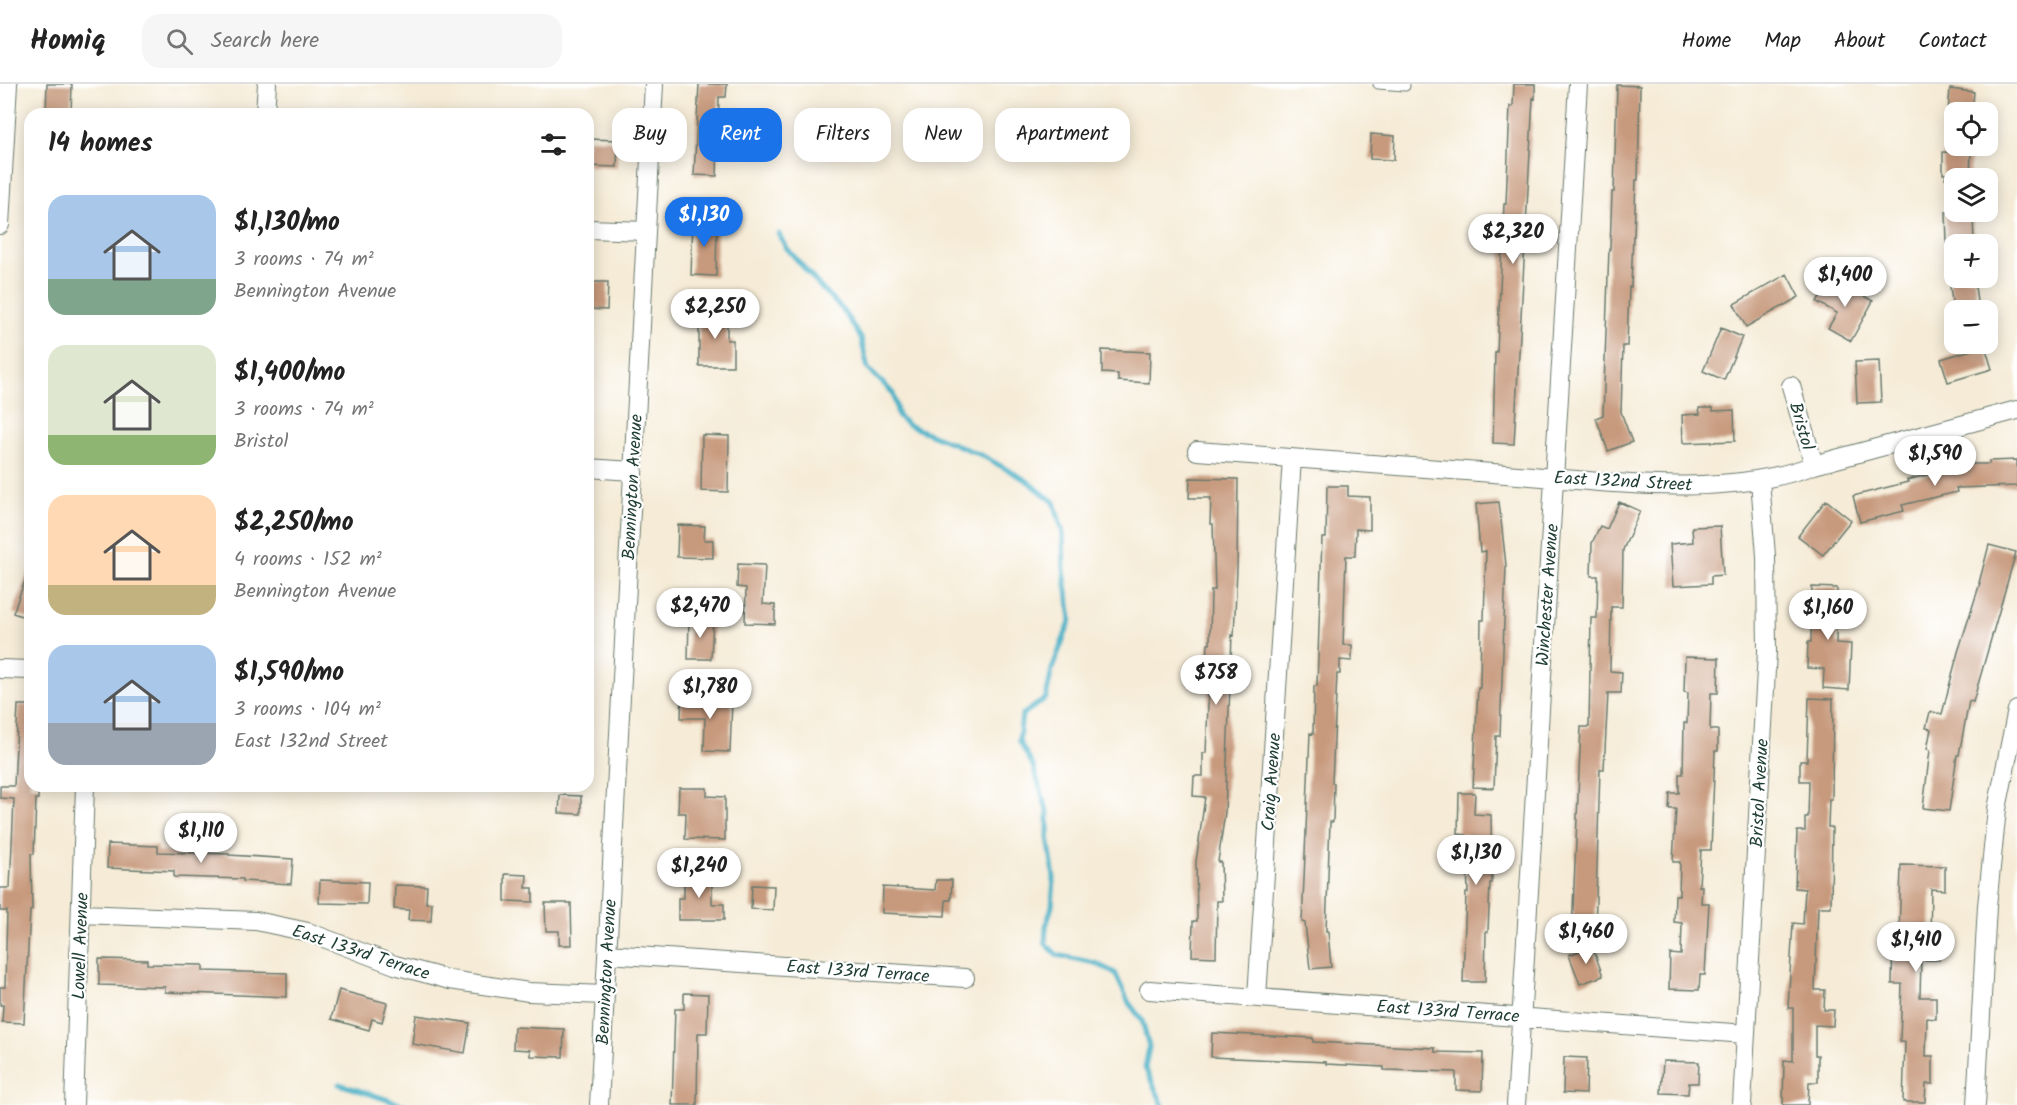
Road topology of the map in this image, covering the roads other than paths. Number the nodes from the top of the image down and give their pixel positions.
1 (8, 84) edge
2 (267, 84) edge
3 (654, 84) edge
4 (1378, 84) edge
5 (1405, 84) edge
6 (1578, 84) edge
7 (265, 108) edge
8 (0, 225) edge
9 (594, 229) edge
10 (646, 231) junction
11 (1791, 386) dead end
12 (2017, 410) edge
13 (1197, 451) dead end
14 (1292, 458) junction
15 (1814, 465) junction
16 (594, 468) edge
17 (632, 471) junction
18 (1554, 478) junction
19 (1760, 480) junction
20 (0, 669) edge
21 (24, 670) edge
22 (2017, 710) edge
23 (85, 792) edge
24 (81, 914) junction
25 (607, 954) junction
26 (965, 978) dead end
27 (1149, 990) dead end
28 (605, 995) junction
29 (1257, 997) junction
30 (1521, 1017) junction
31 (1746, 1034) junction
32 (74, 1105) edge
33 (599, 1105) edge
34 (1516, 1105) edge
35 (1742, 1105) edge
36 (1976, 1105) edge

1 - 8 street
2 - 7 street
3 - 10 street, Bennington Avenue
4 - 5 lane
6 - 18 street, Winchester Avenue
9 - 10 street
10 - 17 street, Bennington Avenue
11 - 15 street, Bristol
12 - 15 street, East 132nd Street
13 - 14 street, East 132nd Street
14 - 18 street, East 132nd Street
14 - 29 street, Craig Avenue
15 - 19 street, East 132nd Street
16 - 17 street
17 - 25 street, Bennington Avenue
18 - 19 street, East 132nd Street
18 - 30 street, Winchester Avenue
19 - 31 street, Bristol Avenue
20 - 21 street
22 - 36 street
23 - 24 street, Lowell Avenue
24 - 28 street, East 133rd Terrace
24 - 32 street, Lowell Avenue
25 - 26 street, East 133rd Terrace
25 - 28 street, Bennington Avenue
27 - 29 street, East 133rd Terrace
28 - 33 street, Bennington Avenue
29 - 30 street, East 133rd Terrace
30 - 31 street, East 133rd Terrace
30 - 34 street, Winchester Avenue
31 - 35 street, Bristol Avenue

